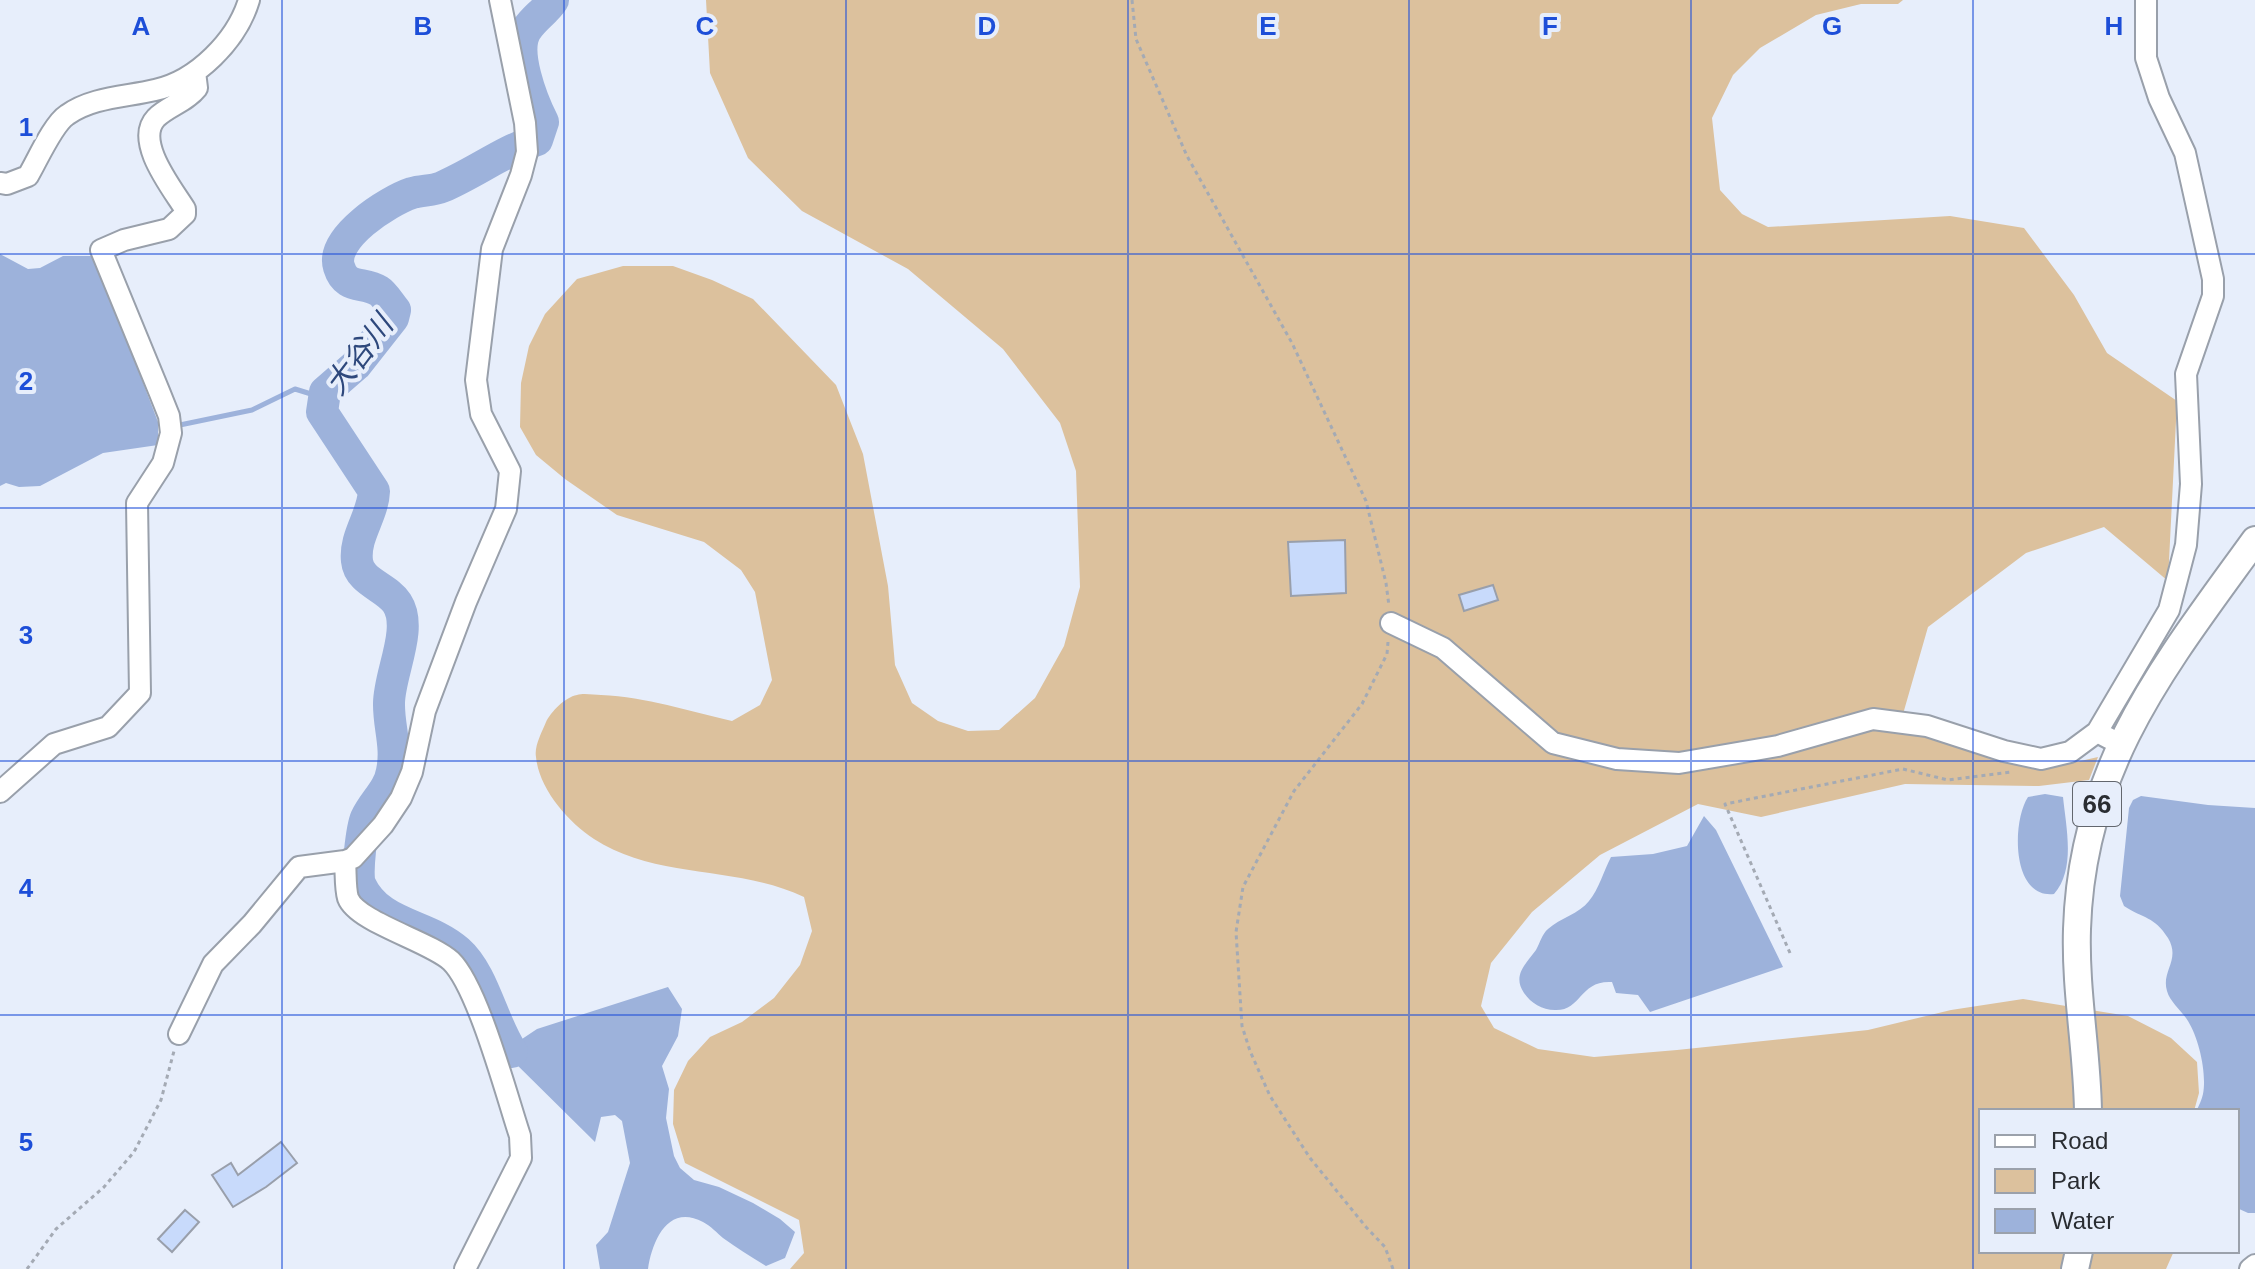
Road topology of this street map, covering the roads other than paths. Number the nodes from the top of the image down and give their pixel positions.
1 (249, 0) edge
2 (500, 0) edge
3 (2146, 0) edge
4 (195, 72) junction
5 (0, 183) edge
6 (2255, 540) edge
7 (1391, 623) road end
8 (2097, 732) junction
9 (2120, 744) junction
10 (0, 792) edge
11 (345, 861) junction
12 (179, 1034) road end
13 (2088, 1109) edge
14 (465, 1269) edge

1 - 4 street
2 - 11 street
3 - 8 street
4 - 5 street
4 - 10 street
6 - 9 main road, 66
7 - 8 street
8 - 9 street
9 - 13 main road, 66
11 - 12 street
11 - 14 street

